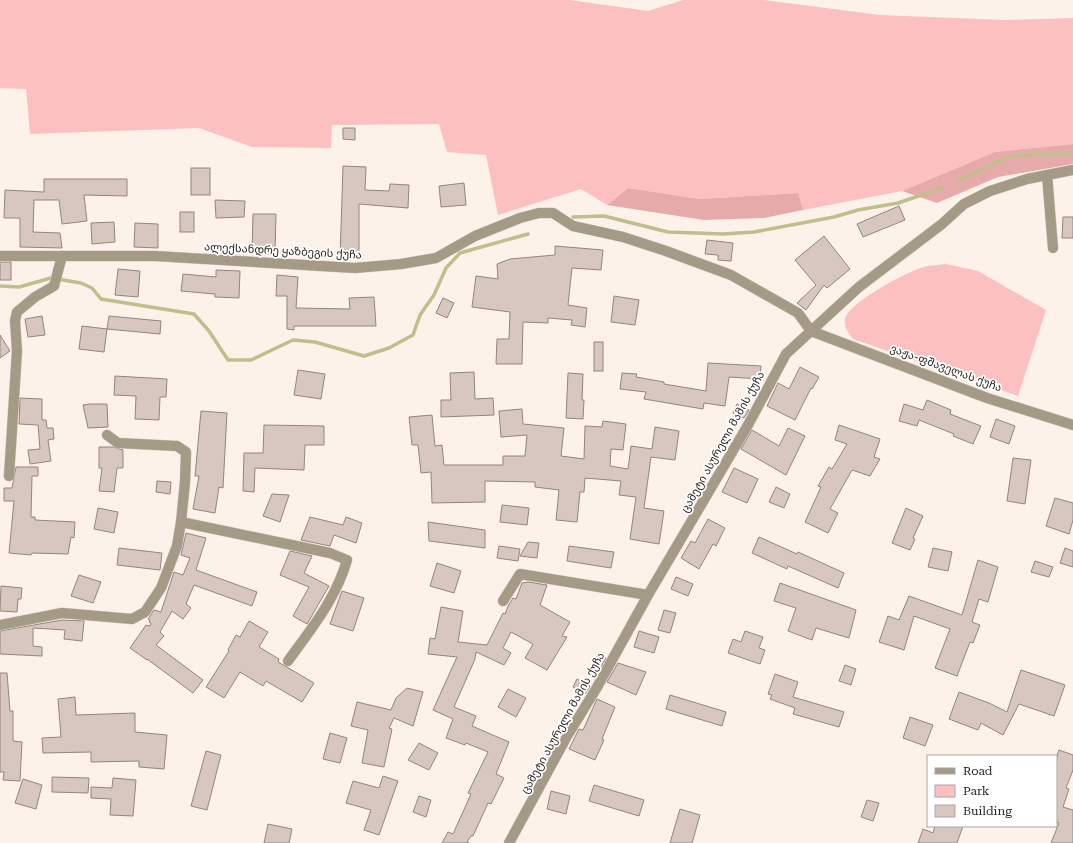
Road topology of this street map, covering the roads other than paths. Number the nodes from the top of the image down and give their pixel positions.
1 (1073, 170) edge
2 (1047, 174) junction
3 (1053, 248) dead end
4 (0, 256) edge
5 (61, 260) junction
6 (811, 331) junction
7 (1073, 425) edge
8 (107, 435) dead end
9 (9, 476) dead end
10 (181, 522) junction
11 (648, 594) junction
12 (504, 601) dead end
13 (0, 625) edge
14 (288, 661) dead end
15 (509, 843) edge

1 - 2 street, ცამეტი ასურელი მამის ქუჩა
2 - 3 street
2 - 6 street, ცამეტი ასურელი მამის ქუჩა
4 - 5 street, ალექსანდრე ყაზბეგის ქუჩა
5 - 6 street, ალექსანდრე ყაზბეგის ქუჩა
5 - 9 street
6 - 7 street, ვაჟა-ფშაველას ქუჩა
6 - 11 street, ცამეტი ასურელი მამის ქუჩა
8 - 10 street
10 - 13 street
10 - 14 street
11 - 12 street
11 - 15 street, ცამეტი ასურელი მამის ქუჩა

